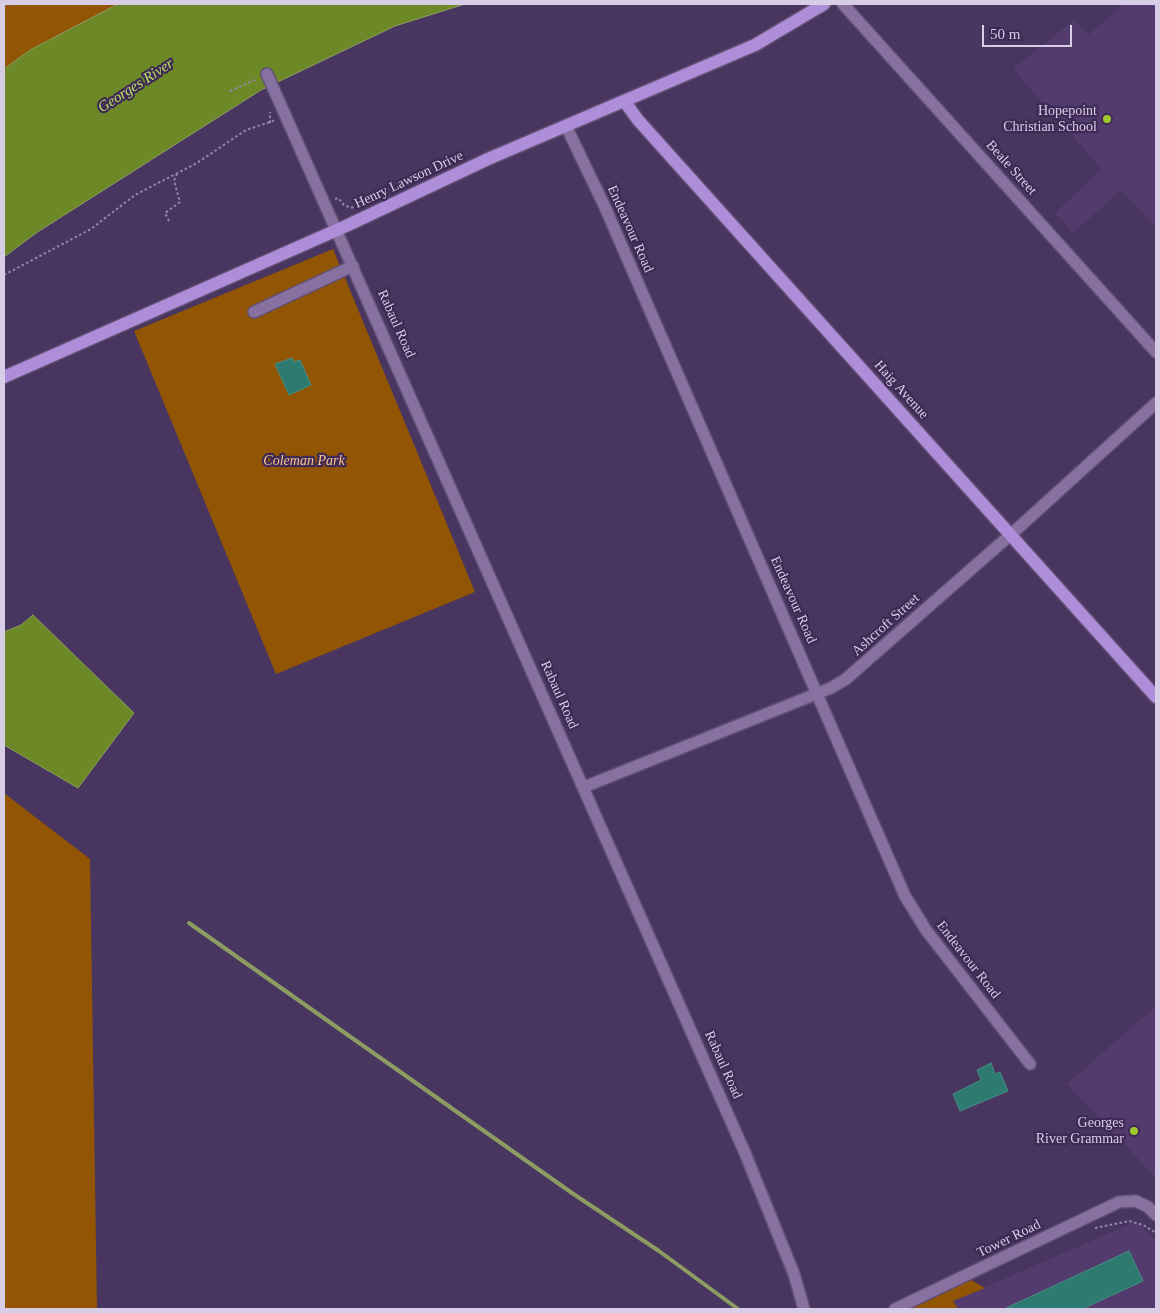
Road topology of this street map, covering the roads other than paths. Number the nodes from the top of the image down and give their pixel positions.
1 (824, 4) edge
2 (843, 4) edge
3 (266, 74) dead end
4 (625, 102) junction
5 (566, 126) junction
6 (337, 230) junction
7 (353, 266) junction
8 (254, 312) dead end
9 (1156, 352) edge
10 (4, 377) edge
11 (1156, 403) edge
12 (1010, 534) junction
13 (817, 694) junction
14 (1156, 697) edge
15 (584, 787) junction
16 (1030, 1064) dead end
17 (1156, 1215) edge
18 (804, 1309) edge
19 (895, 1309) edge

1 - 4 main road, Henry Lawson Drive
2 - 9 street, Beale Street
3 - 6 street, Rabaul Road
4 - 5 main road, Henry Lawson Drive
4 - 12 main road, Haig Avenue
5 - 6 main road, Henry Lawson Drive
5 - 13 street, Endeavour Road
6 - 7 street, Rabaul Road
6 - 10 main road, Henry Lawson Drive
7 - 8 street
7 - 15 street, Rabaul Road
11 - 12 street, Ashcroft Street
12 - 13 street, Ashcroft Street
12 - 14 main road, Haig Avenue
13 - 15 street, Ashcroft Street
13 - 16 street, Endeavour Road
15 - 18 street, Rabaul Road
17 - 19 street, Tower Road

